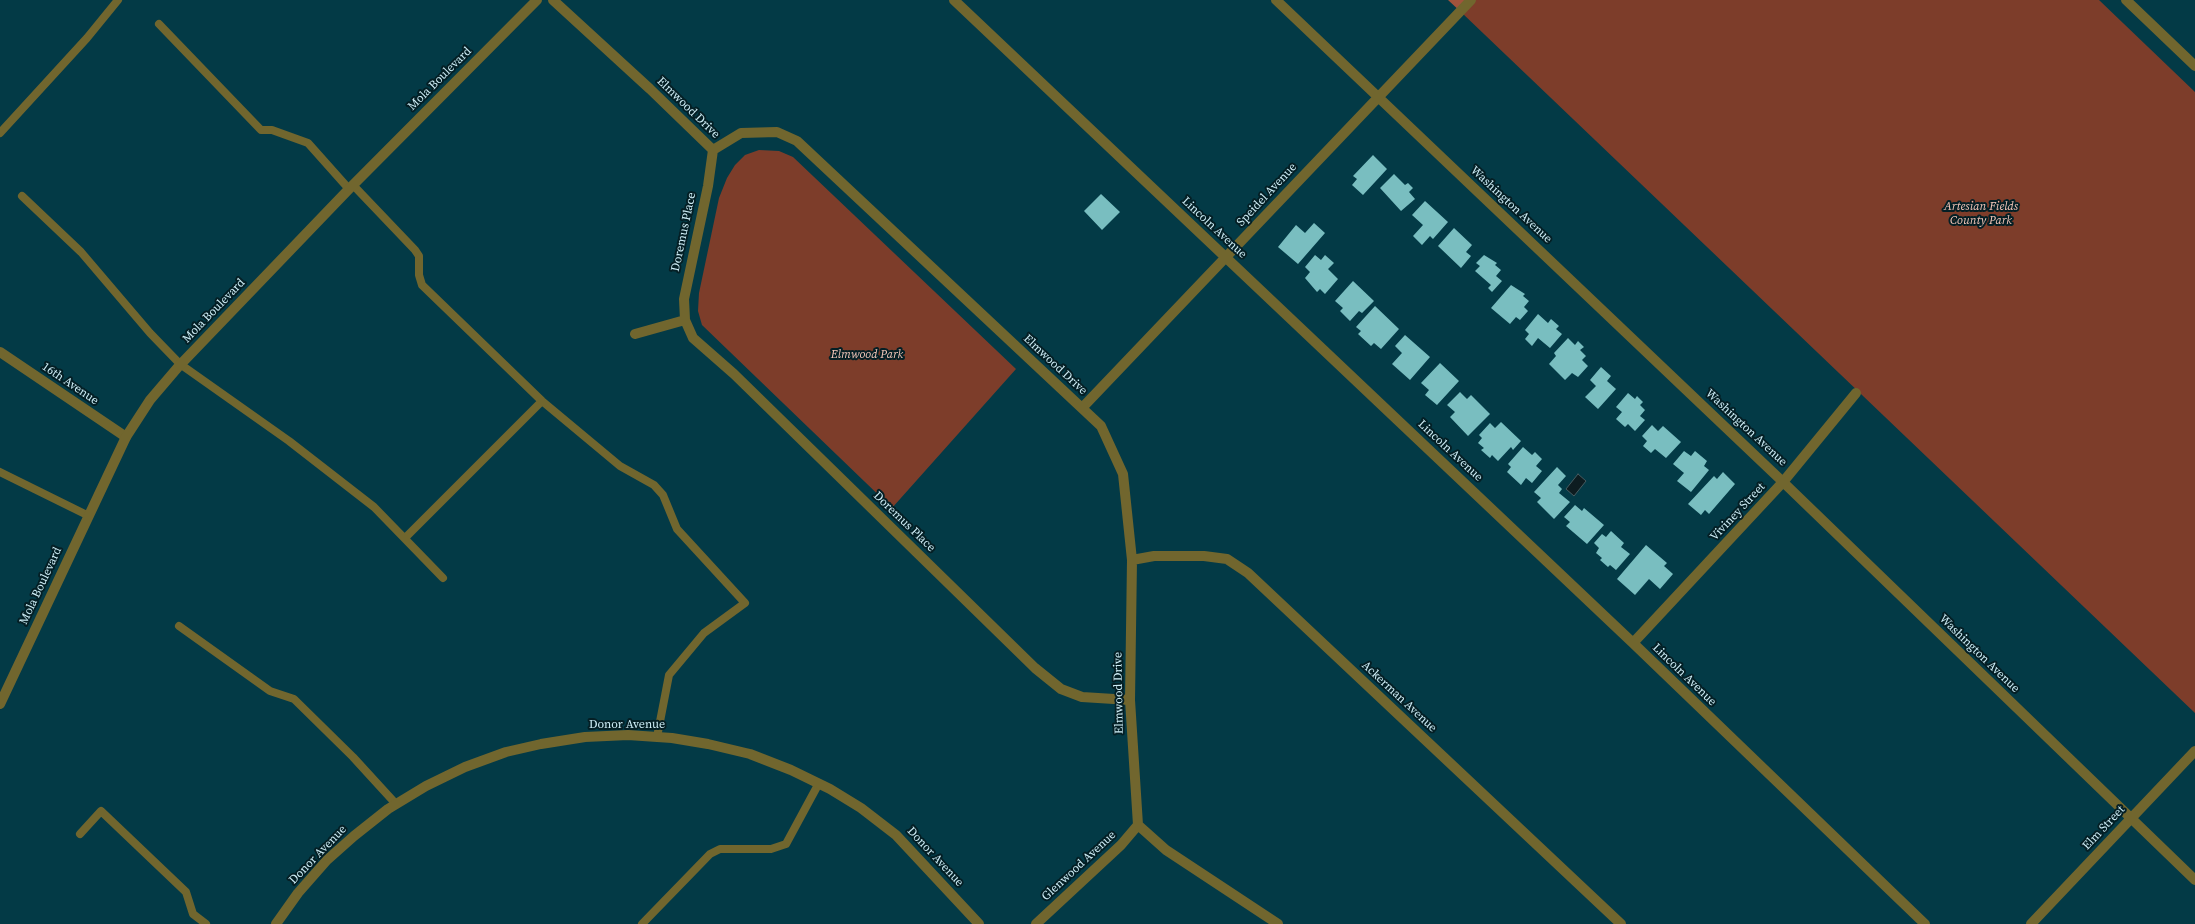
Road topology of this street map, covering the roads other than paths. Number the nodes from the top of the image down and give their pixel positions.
1 (118, 0) edge
2 (537, 0) edge
3 (553, 0) edge
4 (954, 0) edge
5 (1276, 0) edge
6 (1471, 0) edge
7 (2126, 0) edge
8 (159, 24) dead end
9 (2193, 61) edge
10 (1378, 97) junction
11 (0, 133) edge
12 (713, 150) junction
13 (351, 187) junction
14 (22, 196) dead end
15 (1226, 258) junction
16 (686, 320) junction
17 (635, 334) dead end
18 (0, 352) edge
19 (180, 364) junction
20 (1856, 393) dead end
21 (542, 401) junction
22 (1082, 408) junction
23 (126, 437) junction
24 (0, 472) edge
25 (1783, 482) junction
26 (89, 516) junction
27 (405, 538) junction
28 (1132, 560) junction
29 (444, 578) dead end
30 (179, 626) dead end
31 (1634, 643) junction
32 (1130, 700) junction
33 (0, 704) edge
34 (657, 737) junction
35 (2195, 751) edge
36 (819, 783) junction
37 (396, 804) junction
38 (2130, 819) junction
39 (1138, 825) junction
40 (80, 834) dead end
41 (2195, 880) edge
42 (206, 924) edge
43 (276, 924) edge
44 (642, 924) edge
45 (980, 924) edge
46 (1036, 924) edge
47 (1278, 924) edge
48 (1620, 924) edge
49 (1925, 924) edge
50 (2031, 924) edge

1 - 11 lane
2 - 13 street, Mola Boulevard
3 - 12 street, Elmwood Drive
4 - 15 street, Lincoln Avenue
5 - 10 street, Washington Avenue
6 - 10 street, Speidel Avenue
7 - 9 street
8 - 13 lane
10 - 15 street, Speidel Avenue
10 - 25 street, Washington Avenue
12 - 16 street, Doremus Place
12 - 22 street, Elmwood Drive
13 - 19 street, Mola Boulevard
13 - 21 lane
14 - 19 lane
15 - 22 street, Speidel Avenue
15 - 31 street, Lincoln Avenue
16 - 17 street
16 - 32 street, Doremus Place
18 - 23 street, 16th Avenue
19 - 23 street, Mola Boulevard
19 - 27 lane
20 - 25 street, Viviney Street
21 - 27 lane
21 - 34 lane
22 - 28 street, Elmwood Drive
23 - 26 street, Mola Boulevard
24 - 26 lane
25 - 31 street, Viviney Street
25 - 38 street, Washington Avenue
26 - 33 street, Mola Boulevard
27 - 29 lane
28 - 32 street, Elmwood Drive
28 - 48 street, Ackerman Avenue
30 - 37 lane
31 - 49 street, Lincoln Avenue
32 - 39 street, Elmwood Drive
34 - 36 street, Donor Avenue
34 - 37 street, Donor Avenue
35 - 38 street, Elm Street
36 - 44 lane
36 - 45 street, Donor Avenue
37 - 43 street, Donor Avenue
38 - 41 street, Washington Avenue
38 - 50 street, Elm Street
39 - 46 street, Glenwood Avenue
39 - 47 street
40 - 42 lane

